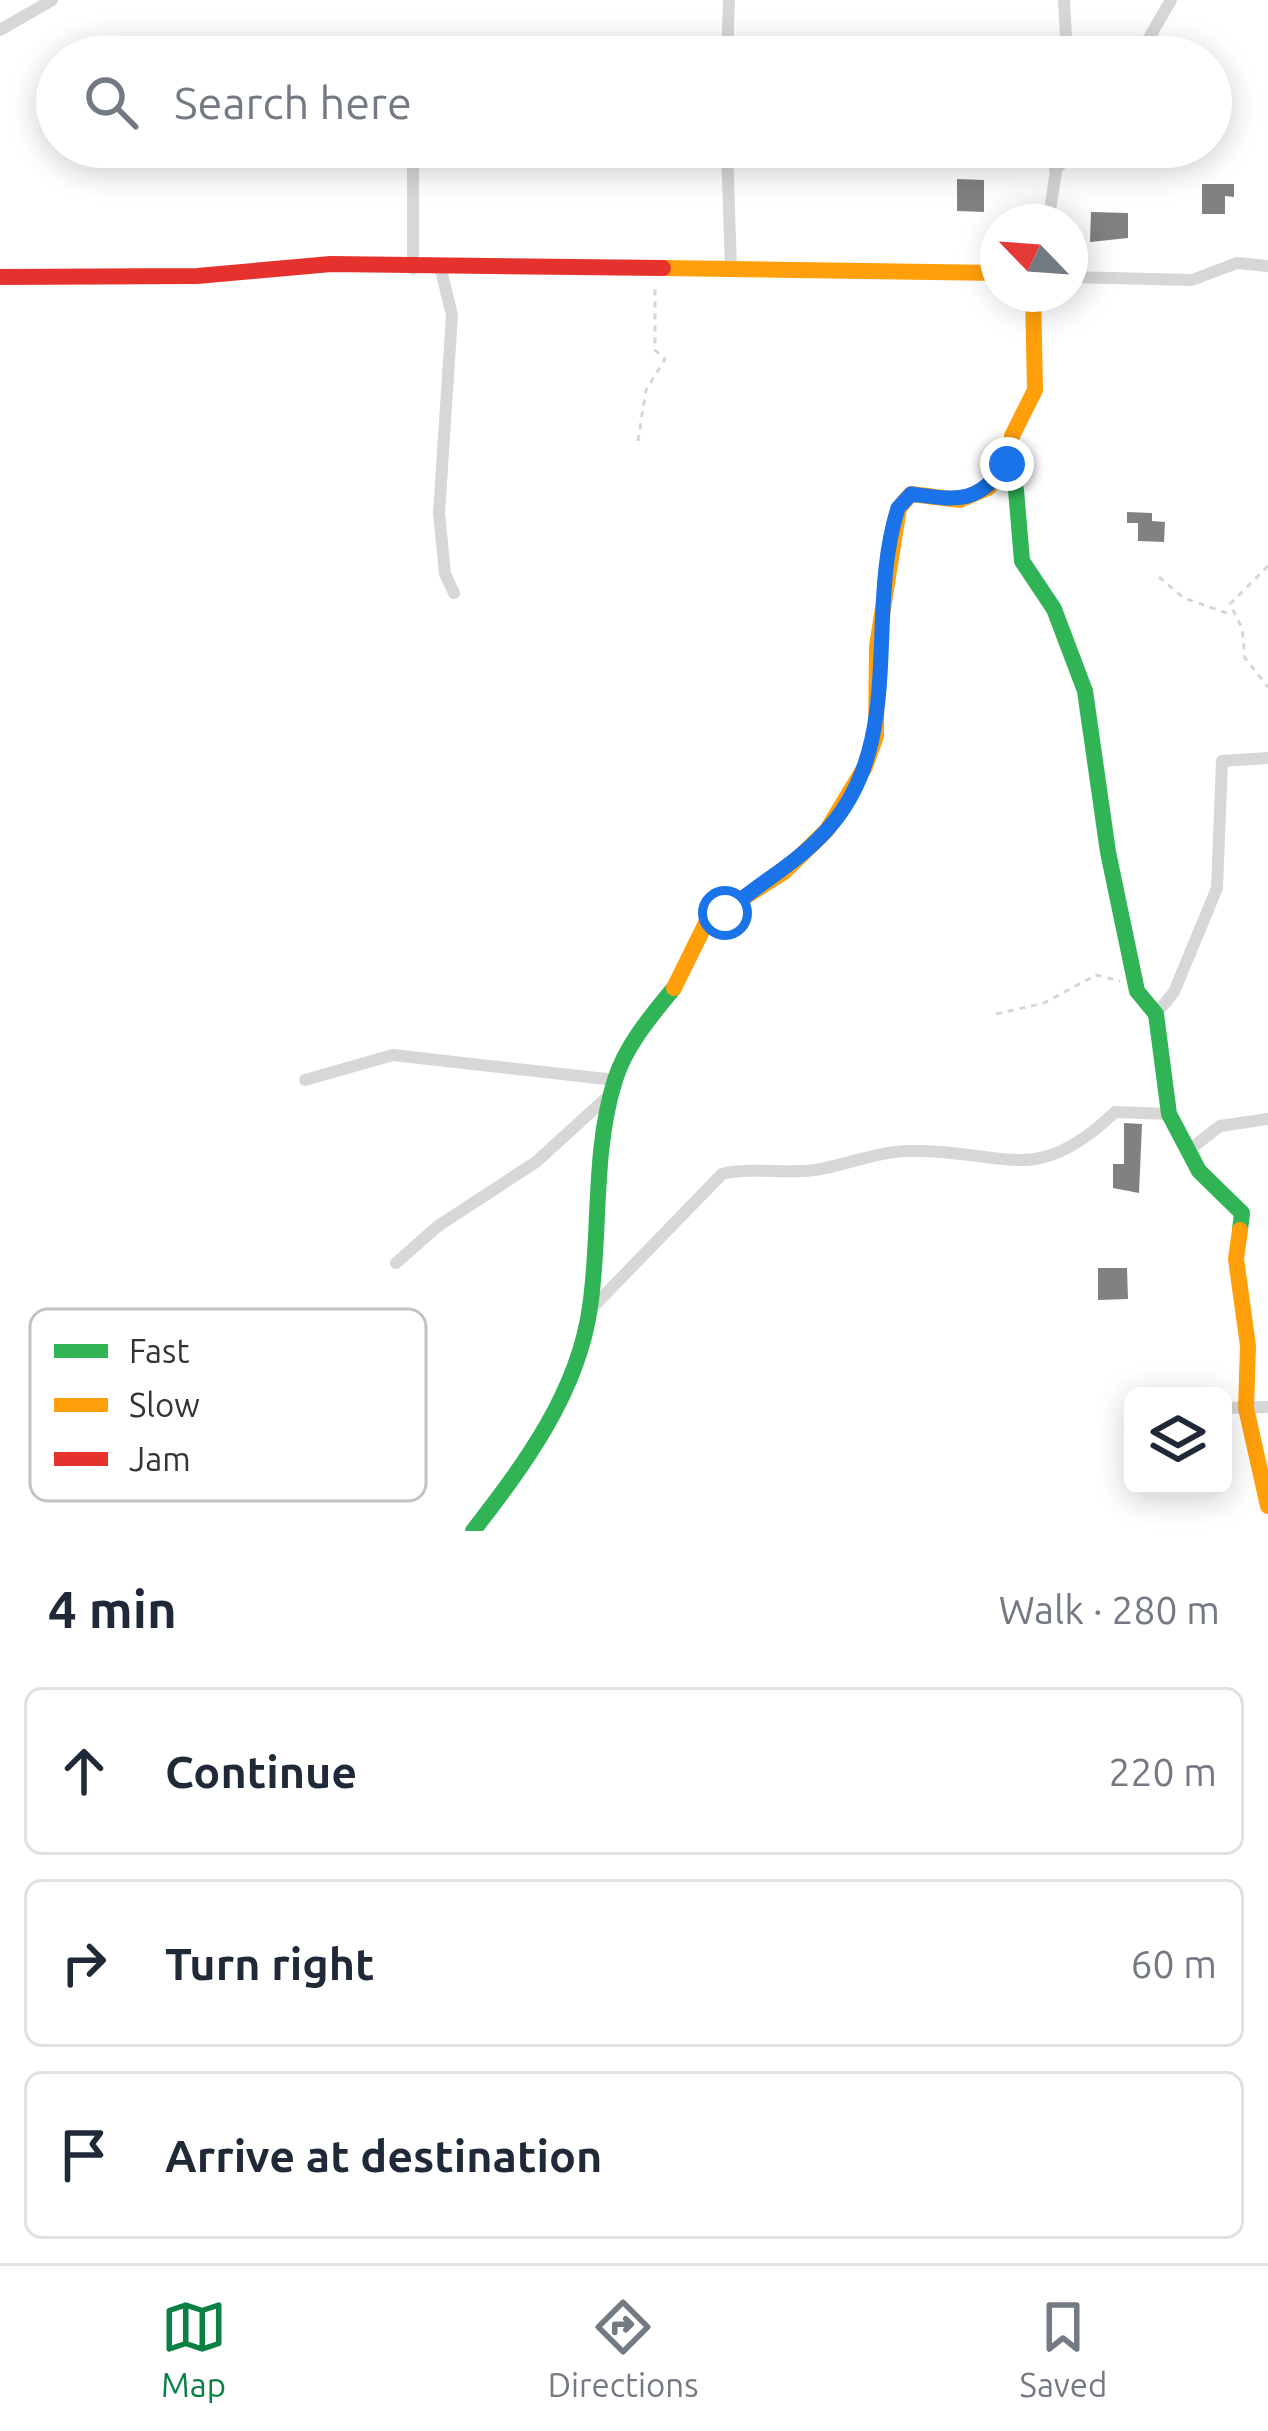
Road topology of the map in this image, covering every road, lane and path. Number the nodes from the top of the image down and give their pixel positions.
1 (52, 0) edge
2 (729, 0) edge
3 (1064, 0) edge
4 (1172, 0) edge
5 (0, 30) edge
6 (728, 36) edge
7 (1066, 36) edge
8 (1151, 36) edge
9 (413, 168) edge
10 (728, 168) edge
11 (1055, 168) edge
12 (1057, 168) edge
13 (1054, 171) junction
14 (1050, 204) edge
15 (1268, 266) edge
16 (412, 269) junction
17 (441, 270) junction
18 (652, 270) junction
19 (731, 270) junction
20 (980, 273) edge
21 (0, 277) edge
22 (1088, 277) edge
23 (1034, 312) edge
24 (638, 441) dead end
25 (1007, 464) junction
26 (1268, 566) edge
27 (1159, 577) dead end
28 (454, 593) dead end
29 (1234, 616) junction
30 (1268, 687) edge
31 (1268, 758) edge
32 (1137, 991) junction
33 (996, 1014) dead end
34 (1156, 1014) junction
35 (305, 1080) dead end
36 (615, 1086) junction
37 (1169, 1114) junction
38 (1268, 1119) edge
39 (1189, 1150) junction
40 (396, 1264) dead end
41 (590, 1310) junction
42 (1268, 1407) edge
43 (1232, 1408) edge
44 (1246, 1408) junction
45 (1268, 1506) edge
46 (472, 1531) edge

1 - 5 street
2 - 6 street
3 - 7 street
4 - 8 street
9 - 16 street
10 - 19 street
11 - 13 street
12 - 13 street
13 - 14 street
15 - 22 street
16 - 17 street
16 - 21 street
17 - 18 street
17 - 28 street
18 - 19 street
18 - 24 path
19 - 20 street
23 - 25 street
25 - 32 street
25 - 36 street
26 - 29 path
27 - 29 path
29 - 30 path
31 - 34 street
32 - 33 path
32 - 34 street
34 - 37 street
35 - 36 street
36 - 40 street
36 - 41 street
37 - 39 street
37 - 41 street
38 - 39 street
39 - 44 street
41 - 46 street
42 - 44 street
43 - 44 street
44 - 45 street

